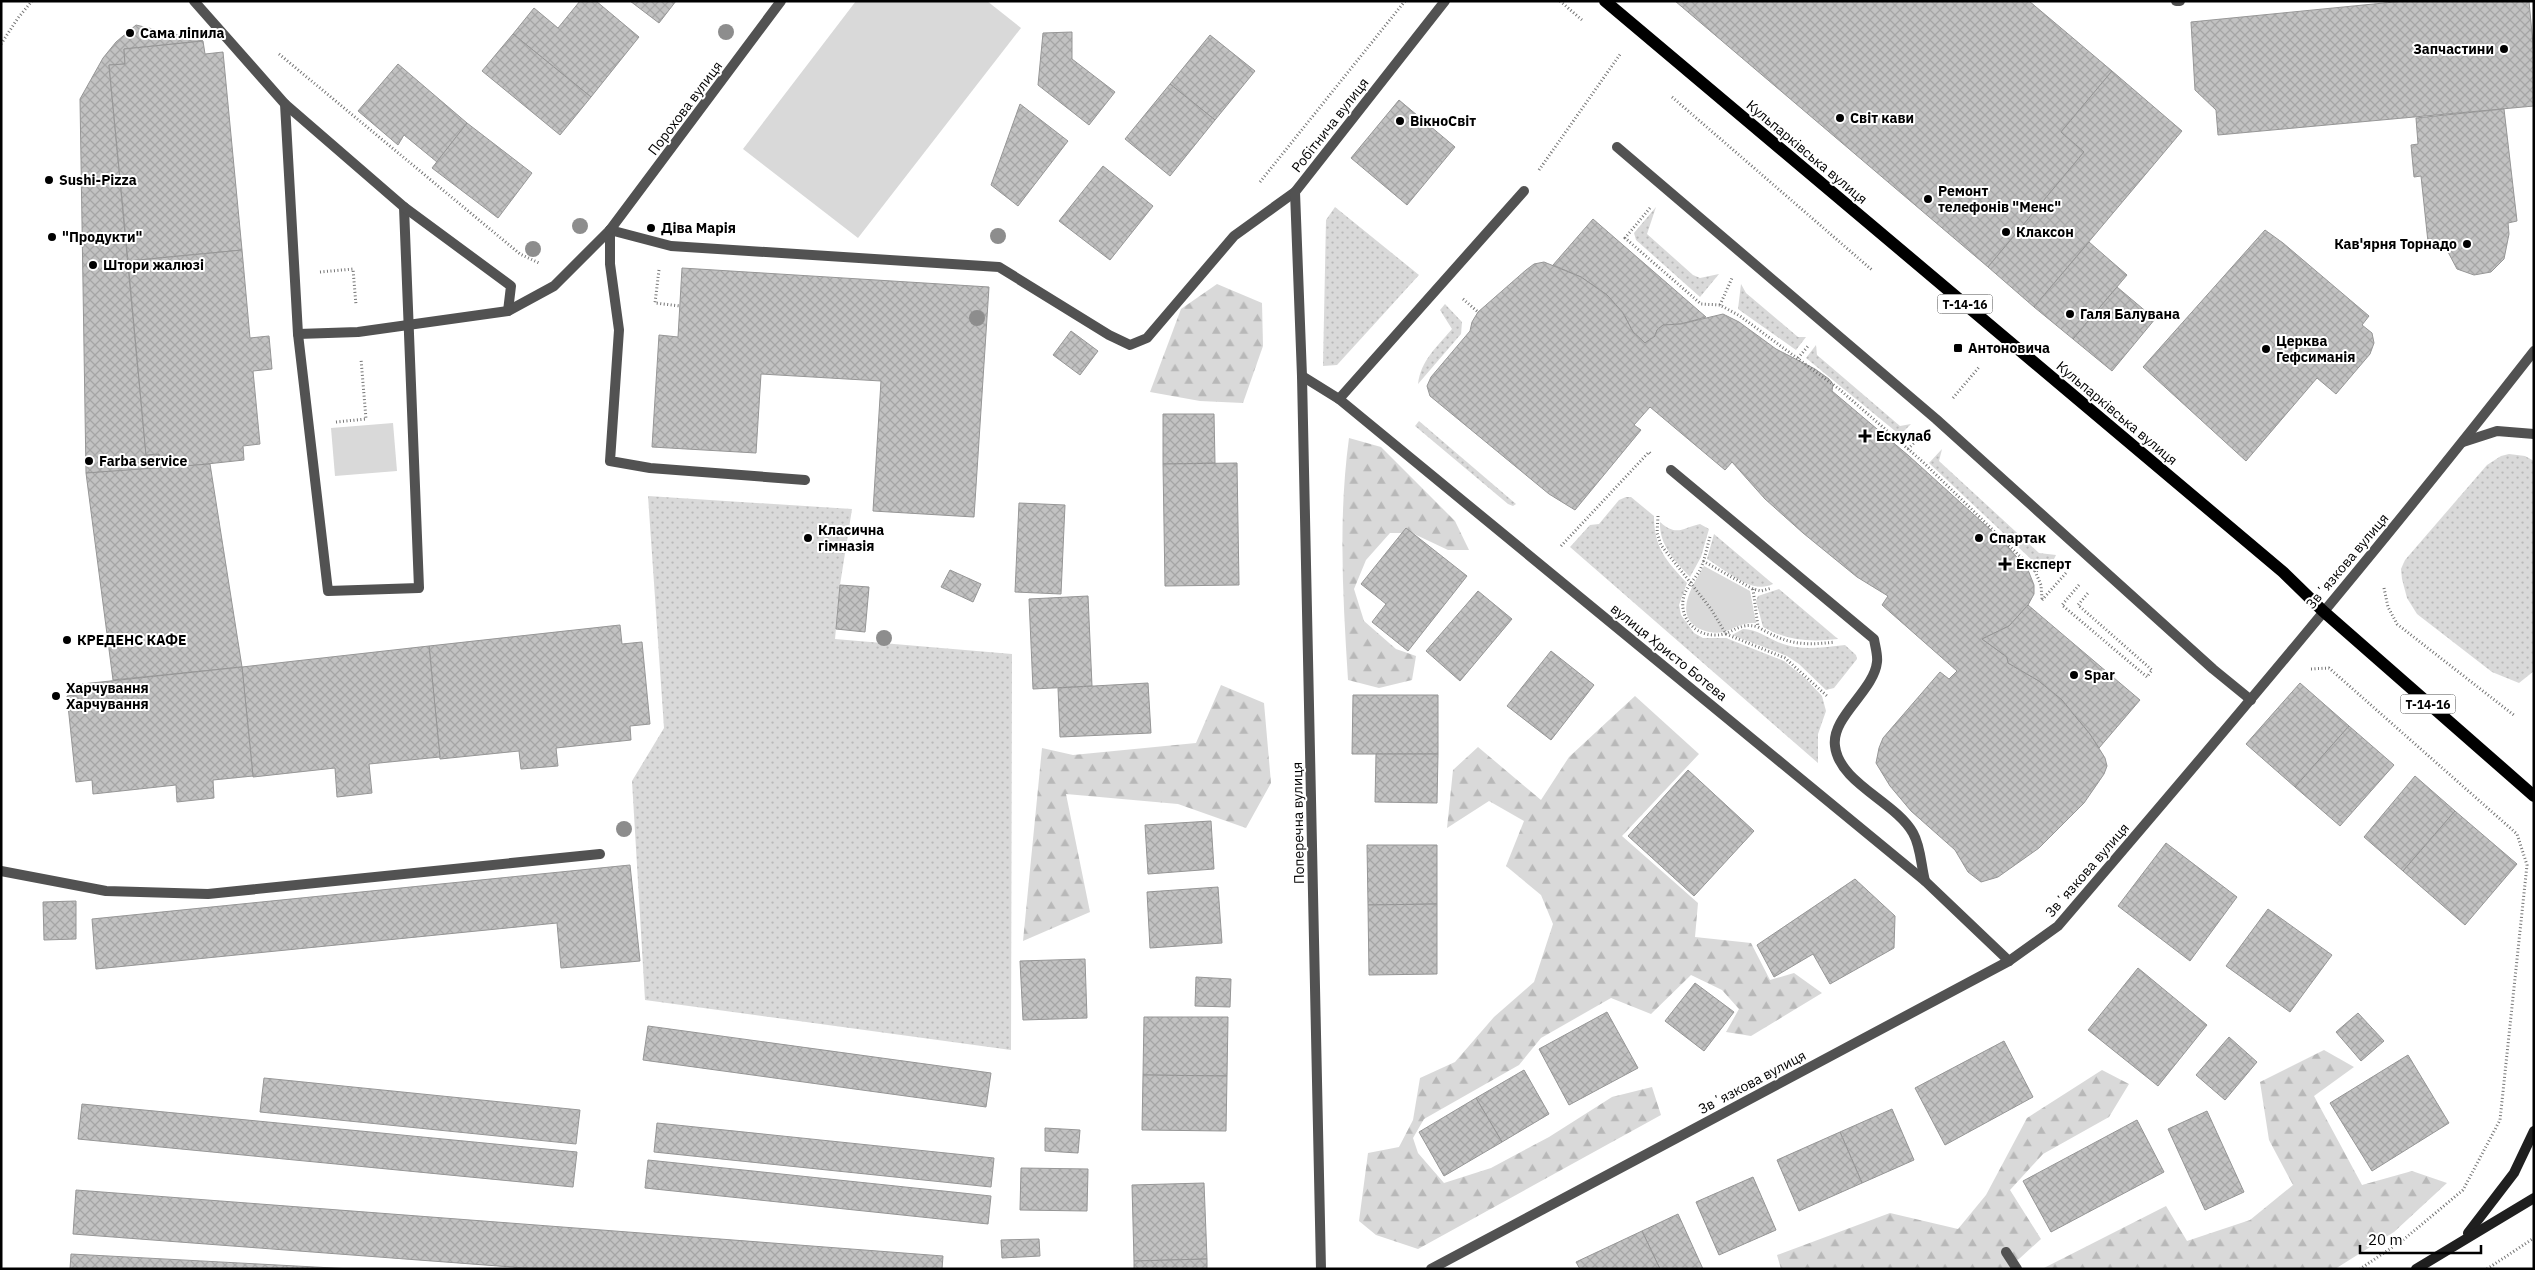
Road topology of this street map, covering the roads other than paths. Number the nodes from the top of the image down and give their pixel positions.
1 (194, 1) edge
2 (781, 1) edge
3 (1445, 1) edge
4 (1605, 1) edge
5 (285, 104) junction
6 (1617, 147) dead end
7 (1524, 191) road end
8 (1295, 192) junction
9 (404, 207) junction
10 (610, 230) junction
11 (508, 311) junction
12 (408, 325) junction
13 (298, 334) junction
14 (2534, 351) edge
15 (1302, 376) junction
16 (1340, 399) junction
17 (2534, 434) edge
18 (2463, 442) junction
19 (1671, 470) road end
20 (805, 480) dead end
21 (2323, 611) junction
22 (2251, 700) junction
23 (2534, 796) edge
24 (600, 854) dead end
25 (1, 871) edge
26 (1925, 881) junction
27 (2009, 961) junction
28 (2534, 1131) edge
29 (2534, 1198) edge
30 (2464, 1238) junction
31 (2006, 1252) dead end
32 (1321, 1269) edge
33 (1431, 1269) edge
34 (2017, 1269) edge
35 (2416, 1269) edge

1 - 5 street
2 - 10 street, Порохова вулиця
3 - 8 street, Робітнича вулиця
4 - 21 main road, Кульпарківська вулиця / Т-14-16
5 - 9 street
5 - 13 street
6 - 22 street
7 - 16 street
8 - 10 street
8 - 15 street, Робітнича вулиця
9 - 11 street
9 - 12 street
10 - 11 street, Порохова вулиця
10 - 20 street
11 - 12 street
12 - 13 street
12 - 13 street
14 - 18 street, Звʼязкова вулиця
15 - 16 street, вулиця Христо Ботева
15 - 32 street, Поперечна вулиця
16 - 26 street, вулиця Христо Ботева
17 - 18 street
18 - 21 street, Звʼязкова вулиця
19 - 26 street
21 - 22 street, Звʼязкова вулиця
21 - 23 main road, Кульпарківська вулиця / Т-14-16
22 - 27 street, Звʼязкова вулиця
24 - 25 street
26 - 27 street, вулиця Христо Ботева
27 - 33 street, Звʼязкова вулиця
28 - 30 main road
29 - 30 main road
30 - 35 main road
31 - 34 street

